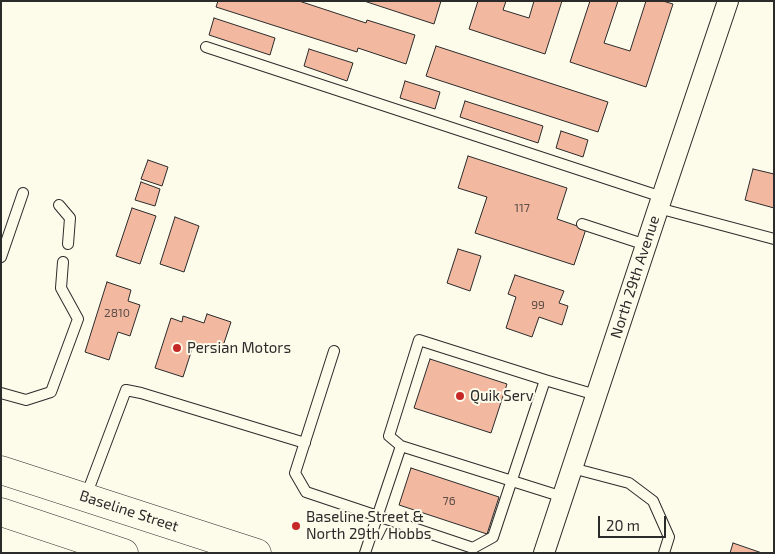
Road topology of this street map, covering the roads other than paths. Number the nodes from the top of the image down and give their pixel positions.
1 (728, 1) edge
2 (206, 47) dead end
3 (22, 192) dead end
4 (660, 202) junction
5 (60, 204) dead end
6 (582, 224) dead end
7 (774, 239) edge
8 (68, 244) dead end
9 (646, 245) junction
10 (1, 256) edge
11 (63, 262) dead end
12 (334, 351) dead end
13 (545, 380) junction
14 (1, 393) edge
15 (596, 395) junction
16 (305, 443) junction
17 (401, 446) junction
18 (572, 468) junction
19 (1, 470) edge
20 (512, 481) junction
21 (86, 497) junction
22 (563, 497) junction
23 (1, 512) edge
24 (377, 516) junction
25 (124, 553) edge
26 (257, 553) edge
27 (365, 553) edge
28 (544, 553) edge
29 (664, 553) edge

1 - 4 street, North 29th Avenue
2 - 4 lane
3 - 10 lane
4 - 7 lane
4 - 9 street, North 29th Avenue
5 - 8 lane
6 - 9 lane
9 - 15 street, North 29th Avenue
11 - 14 lane
12 - 16 lane
13 - 15 lane
13 - 17 lane
13 - 20 lane
15 - 18 street, North 29th Avenue
16 - 21 lane
16 - 24 lane
17 - 20 lane
17 - 24 lane
18 - 22 street, North 29th Avenue
18 - 29 lane
19 - 21 highway, Baseline Street
20 - 22 lane
20 - 24 lane
21 - 26 highway, Baseline Street
22 - 28 street, North 29th Avenue
23 - 25 highway
24 - 27 lane

